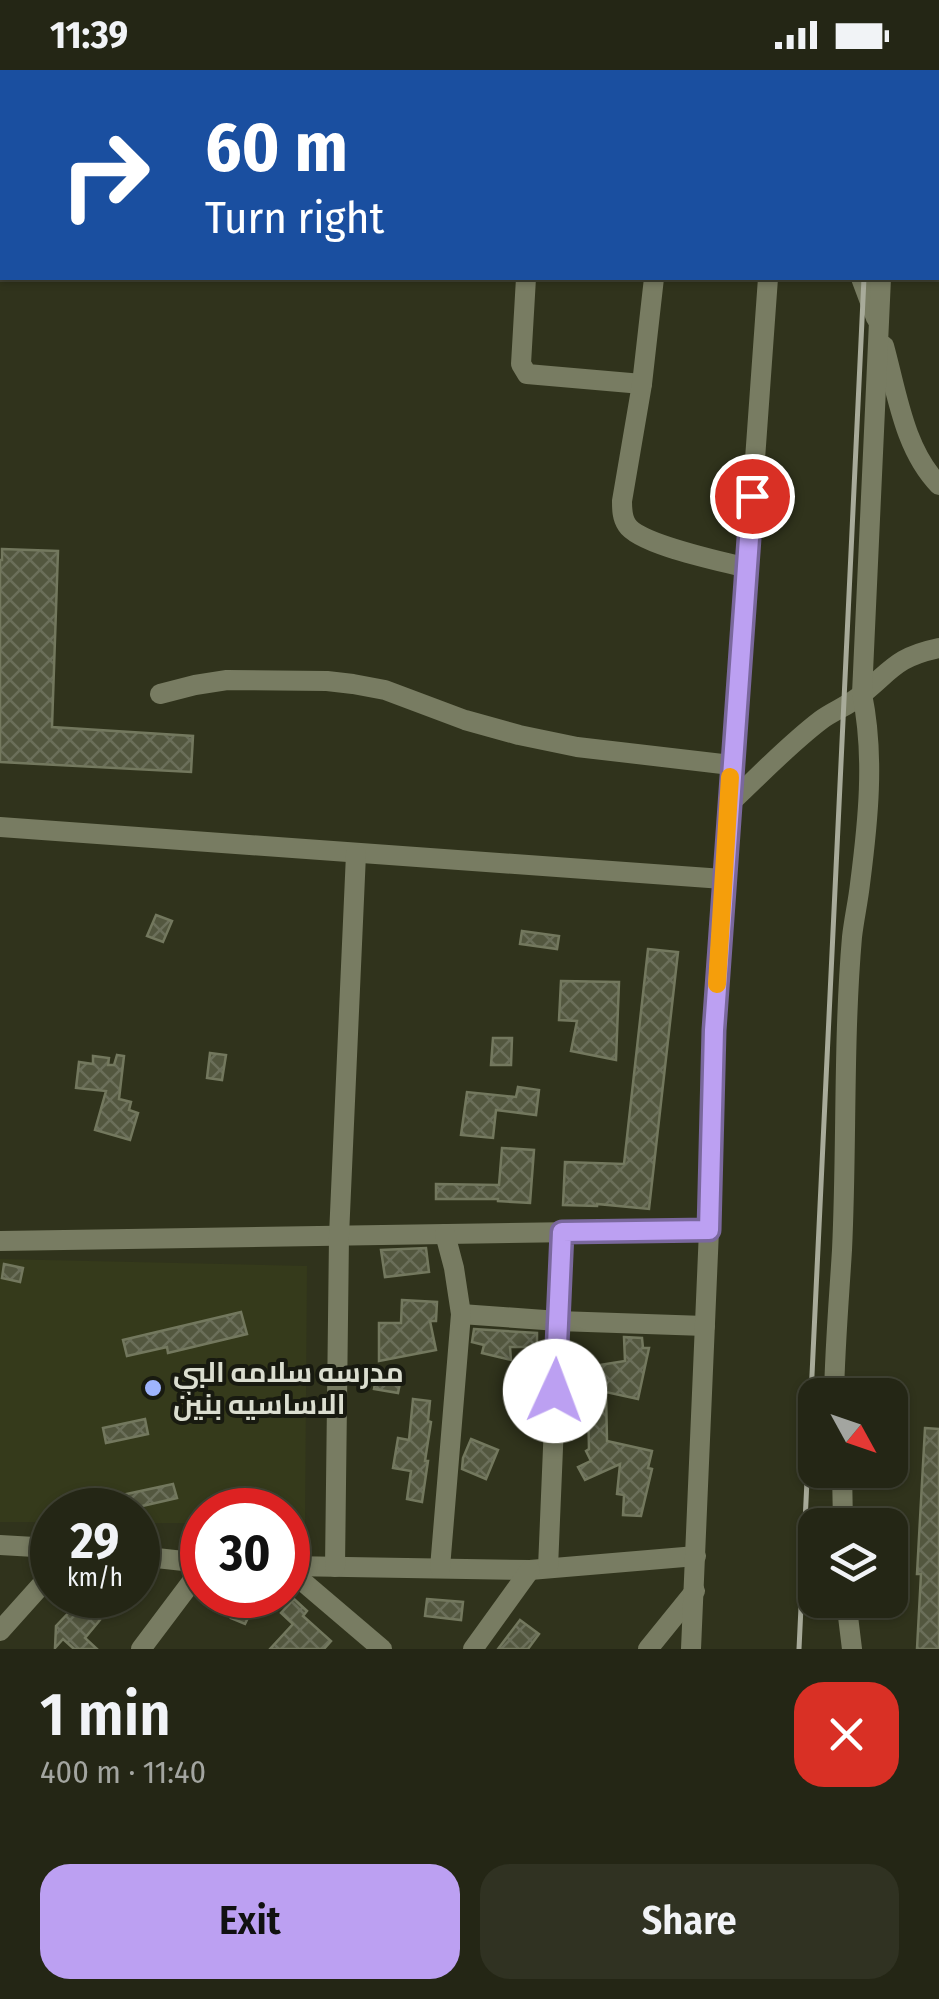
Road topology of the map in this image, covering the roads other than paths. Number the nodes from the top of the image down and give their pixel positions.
1 (526, 280) edge
2 (654, 280) edge
3 (768, 280) edge
4 (862, 280) edge
5 (881, 280) edge
6 (879, 327) junction
7 (642, 384) junction
8 (939, 485) edge
9 (747, 568) junction
10 (939, 648) edge
11 (160, 694) dead end
12 (862, 694) junction
13 (731, 765) junction
14 (728, 805) junction
15 (0, 827) edge
16 (356, 854) junction
17 (723, 879) junction
18 (709, 1230) junction
19 (562, 1232) junction
20 (446, 1234) junction
21 (339, 1236) junction
22 (0, 1241) edge
23 (461, 1314) junction
24 (558, 1320) junction
25 (705, 1326) junction
26 (834, 1378) edge
27 (0, 1545) edge
28 (30, 1547) edge
29 (696, 1556) junction
30 (336, 1567) junction
31 (310, 1568) edge
32 (440, 1568) junction
33 (539, 1569) junction
34 (310, 1587) edge
35 (695, 1591) junction
36 (30, 1598) edge
37 (180, 1601) edge
38 (848, 1618) edge
39 (0, 1631) edge
40 (153, 1645) edge
41 (382, 1649) edge
42 (473, 1649) edge
43 (648, 1649) edge
44 (691, 1649) edge
45 (852, 1649) edge

1 - 7 street
2 - 7 street
3 - 9 street
4 - 6 street
5 - 6 street
6 - 8 street
6 - 12 street
7 - 9 street
9 - 13 street
10 - 12 street
11 - 13 street
12 - 14 street
12 - 26 street
13 - 14 street
14 - 17 street
15 - 16 street
16 - 17 street
16 - 21 street
17 - 18 street
18 - 19 street
18 - 25 street
19 - 20 street
19 - 24 street
20 - 21 street
20 - 23 street
21 - 22 street
21 - 30 street
23 - 24 street
23 - 32 street
24 - 25 street
24 - 33 street
25 - 29 street
27 - 28 street
29 - 33 street
29 - 35 street
30 - 31 street
30 - 32 street
32 - 33 street
33 - 42 street
34 - 41 street
35 - 43 street
35 - 44 street
36 - 39 street
37 - 40 street
38 - 45 street

